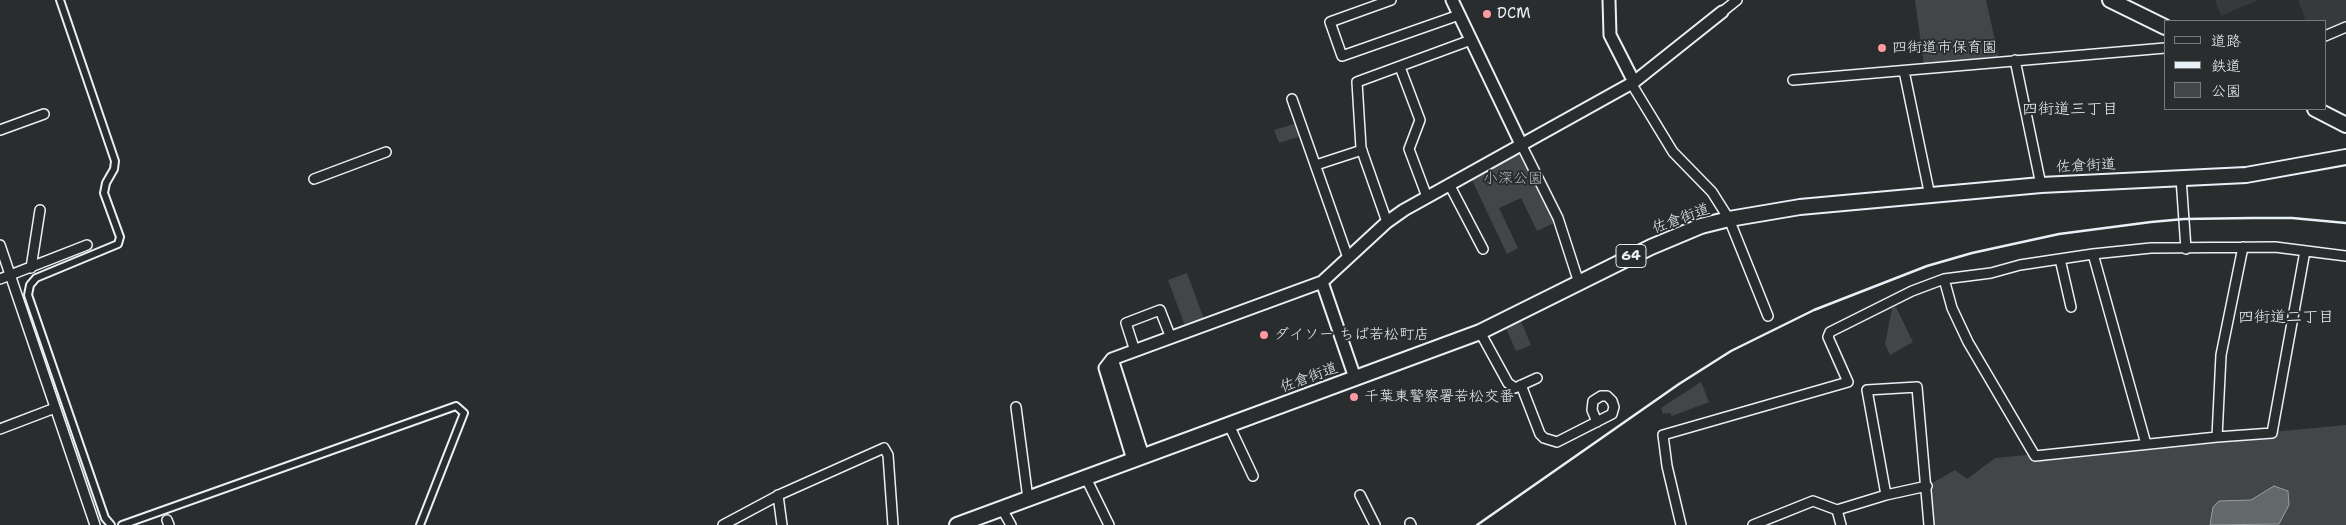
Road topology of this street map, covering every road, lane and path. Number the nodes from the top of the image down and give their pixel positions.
1 (60, 0) edge
2 (1392, 0) edge
3 (1452, 0) edge
4 (1609, 0) edge
5 (1737, 0) edge
6 (2110, 0) edge
7 (1722, 12) joint
8 (1459, 15) junction
9 (2164, 27) edge
10 (2346, 27) edge
11 (2326, 36) edge
12 (1471, 40) junction
13 (2164, 48) edge
14 (2015, 60) junction
15 (1400, 67) junction
16 (1904, 71) junction
17 (1793, 80) dead end
18 (1632, 82) junction
19 (1292, 99) dead end
20 (2317, 110) edge
21 (44, 114) dead end
22 (2346, 125) edge
23 (0, 130) edge
24 (1522, 146) junction
25 (1362, 150) junction
26 (386, 152) dead end
27 (2346, 156) edge
28 (1316, 165) junction
29 (2181, 178) junction
30 (314, 179) dead end
31 (1448, 184) junction
32 (2041, 185) junction
33 (1930, 196) junction
34 (1427, 197) junction
35 (40, 210) dead end
36 (1729, 219) junction
37 (1387, 222) junction
38 (0, 245) edge
39 (87, 245) dead end
40 (2243, 247) junction
41 (1484, 249) dead end
42 (2186, 249) junction
43 (2305, 250) junction
44 (2092, 254) junction
45 (2346, 256) edge
46 (1348, 258) junction
47 (2060, 259) junction
48 (31, 268) junction
49 (10, 276) junction
50 (0, 279) edge
51 (1944, 279) junction
52 (1322, 282) junction
53 (1579, 283) junction
54 (2070, 307) dead end
55 (1768, 316) dead end
56 (1480, 332) junction
57 (1171, 338) junction
58 (1135, 351) junction
59 (1355, 378) junction
60 (1537, 378) dead end
61 (1521, 385) junction
62 (1016, 407) dead end
63 (55, 408) junction
64 (1597, 422) dead end
65 (1229, 425) junction
66 (0, 429) edge
67 (2218, 437) junction
68 (2146, 444) junction
69 (1138, 458) junction
70 (1253, 476) dead end
71 (1086, 478) junction
72 (1927, 486) junction
73 (1886, 494) junction
74 (778, 495) junction
75 (1360, 495) dead end
76 (1028, 499) junction
77 (1002, 508) junction
78 (1837, 510) junction
79 (95, 525) edge
80 (111, 525) edge
81 (122, 525) edge
82 (420, 525) edge
83 (723, 525) edge
84 (782, 525) edge
85 (893, 525) edge
86 (957, 525) edge
87 (1011, 525) edge
88 (1108, 525) edge
89 (1375, 525) edge
90 (1681, 525) edge
91 (1753, 525) edge
92 (1841, 525) edge
93 (1929, 525) edge

1 - 80 street
2 - 8 street
3 - 8 street
4 - 18 street
5 - 7 street
6 - 9 main road
7 - 18 street
8 - 12 street
10 - 11 street
12 - 15 street
12 - 24 street
13 - 14 street
14 - 16 street
14 - 32 street
15 - 25 street
15 - 34 street
16 - 17 street
16 - 33 street
18 - 24 street
18 - 36 street
19 - 28 street
20 - 22 main road
21 - 23 street
24 - 31 street
24 - 53 street
25 - 28 street
25 - 37 street
26 - 30 street
27 - 29 main road, 佐倉街道 / 64
28 - 46 street
29 - 32 main road, 佐倉街道 / 64
29 - 42 street
31 - 34 street
31 - 41 street
32 - 33 main road, 佐倉街道 / 64
33 - 36 main road, 佐倉街道 / 64
34 - 37 street
35 - 48 street
36 - 53 main road, 佐倉街道 / 64
36 - 55 street
37 - 46 street
38 - 49 street
39 - 48 street
40 - 42 street
40 - 43 street
40 - 67 street
42 - 44 street
43 - 45 street
43 - 67 street
44 - 47 street
44 - 68 street
46 - 52 street
47 - 51 street
47 - 54 street
48 - 49 street
49 - 50 street
49 - 63 street
51 - 68 street
51 - 90 street
52 - 57 street
52 - 59 street
53 - 56 main road, 佐倉街道 / 64
56 - 59 main road, 佐倉街道 / 64
56 - 61 street
57 - 58 street
57 - 58 street
58 - 69 street
59 - 65 main road, 佐倉街道 / 64
60 - 61 street
61 - 64 street
62 - 76 street
63 - 66 street
63 - 79 street
65 - 69 main road, 佐倉街道 / 64
65 - 70 street
67 - 68 street
69 - 71 main road, 佐倉街道 / 64
71 - 76 main road, 佐倉街道 / 64
71 - 88 street
72 - 73 street
72 - 73 street
72 - 93 street
73 - 78 street
74 - 83 street
74 - 84 street
74 - 85 street
75 - 89 street
76 - 77 main road, 佐倉街道 / 64
77 - 86 main road, 佐倉街道 / 64
77 - 87 street
78 - 91 street
78 - 92 street
81 - 82 street

